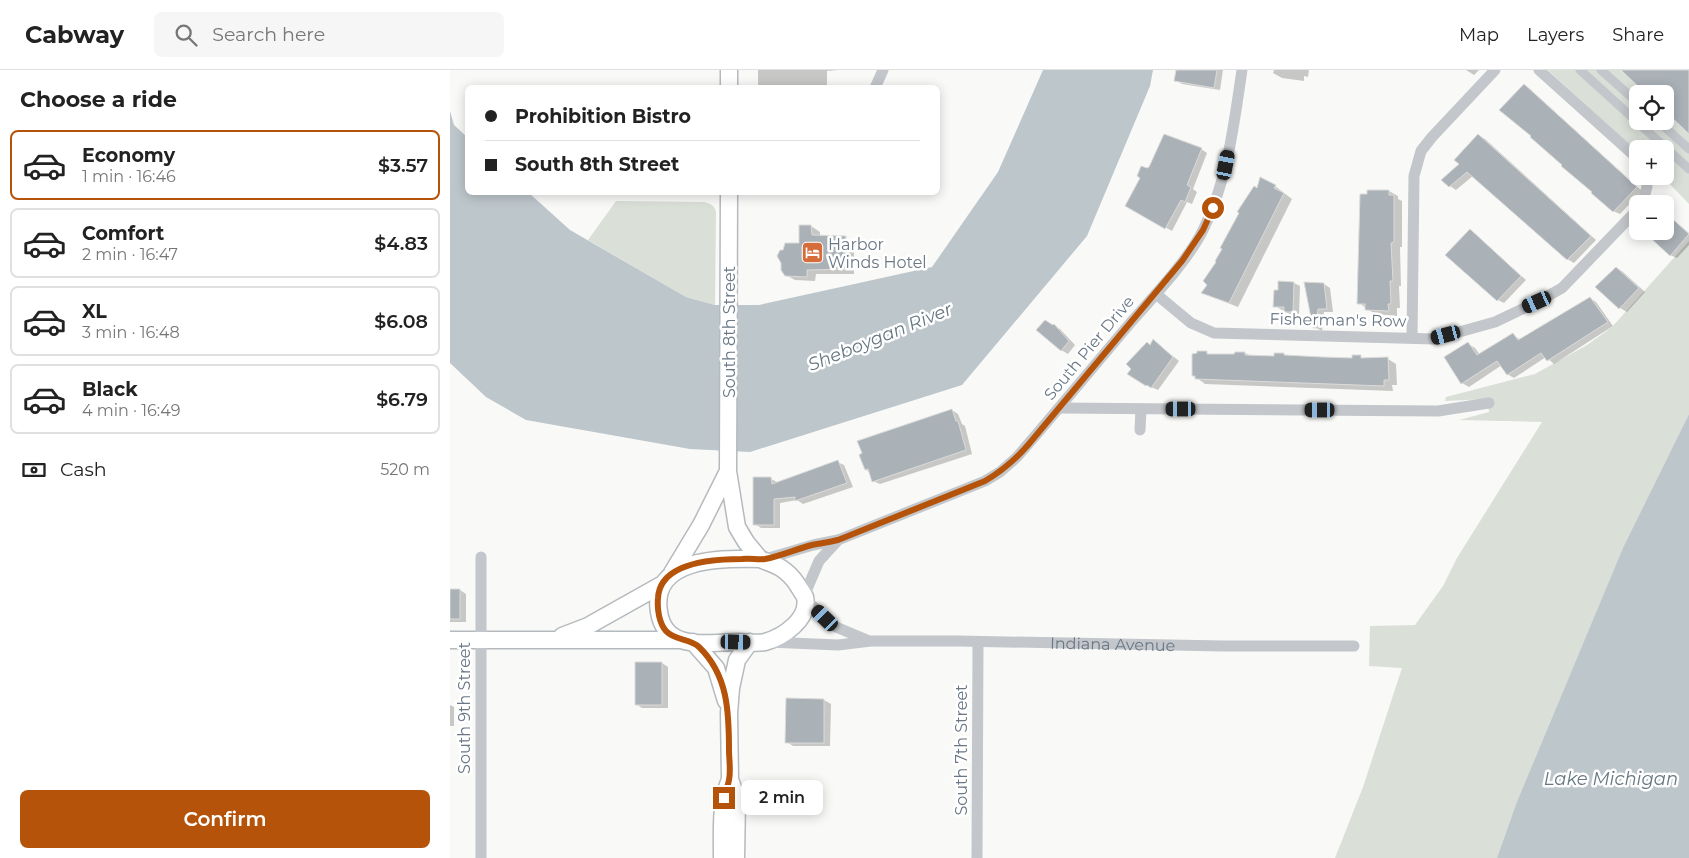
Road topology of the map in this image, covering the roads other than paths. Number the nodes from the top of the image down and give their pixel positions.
1 (729, 70) edge
2 (883, 70) edge
3 (1242, 70) edge
4 (1495, 70) edge
5 (1539, 70) edge
6 (1580, 70) edge
7 (1602, 70) edge
8 (729, 85) edge
9 (876, 85) edge
10 (1629, 95) edge
11 (1668, 130) edge
12 (1689, 150) edge
13 (1629, 151) edge
14 (1689, 169) edge
15 (729, 195) edge
16 (1629, 218) edge
17 (1156, 294) junction
18 (1412, 338) junction
19 (1489, 403) dead end
20 (1060, 408) junction
21 (1141, 409) junction
22 (1140, 430) dead end
23 (728, 472) junction
24 (838, 540) junction
25 (481, 557) dead end
26 (761, 559) junction
27 (667, 579) junction
28 (804, 597) junction
29 (553, 639) junction
30 (450, 640) edge
31 (481, 640) junction
32 (687, 641) junction
33 (871, 641) junction
34 (757, 642) junction
35 (978, 642) junction
36 (1354, 646) dead end
37 (728, 713) junction
38 (730, 779) junction
39 (481, 858) edge
40 (722, 858) edge
41 (736, 858) edge
42 (977, 858) edge

1 - 8 main road
2 - 9 street
3 - 17 street, South Pier Drive
4 - 18 street
5 - 13 street
6 - 14 street
7 - 10 street
11 - 12 street
15 - 23 main road, South 8th Street
16 - 18 street, Fisherman's Row
17 - 18 street, Fisherman's Row
17 - 20 street, South Pier Drive
19 - 21 street
20 - 21 street
20 - 24 street, South Pier Drive
21 - 22 street
23 - 26 main road, South 8th Street
23 - 27 main road, South 8th Street
24 - 26 street, South Pier Drive
24 - 28 street, South Pier Drive
25 - 31 street, South 9th Street
26 - 27 main road
26 - 28 main road
27 - 29 main road
27 - 32 main road
28 - 33 street, Indiana Avenue
28 - 34 main road
29 - 31 main road
29 - 32 main road
30 - 31 main road
31 - 39 street, South 9th Street
32 - 34 main road
32 - 37 main road
33 - 34 street, Indiana Avenue
33 - 35 street, Indiana Avenue
34 - 37 main road
35 - 36 street, Indiana Avenue
35 - 42 street, South 7th Street
37 - 38 main road
38 - 40 main road
38 - 41 main road

